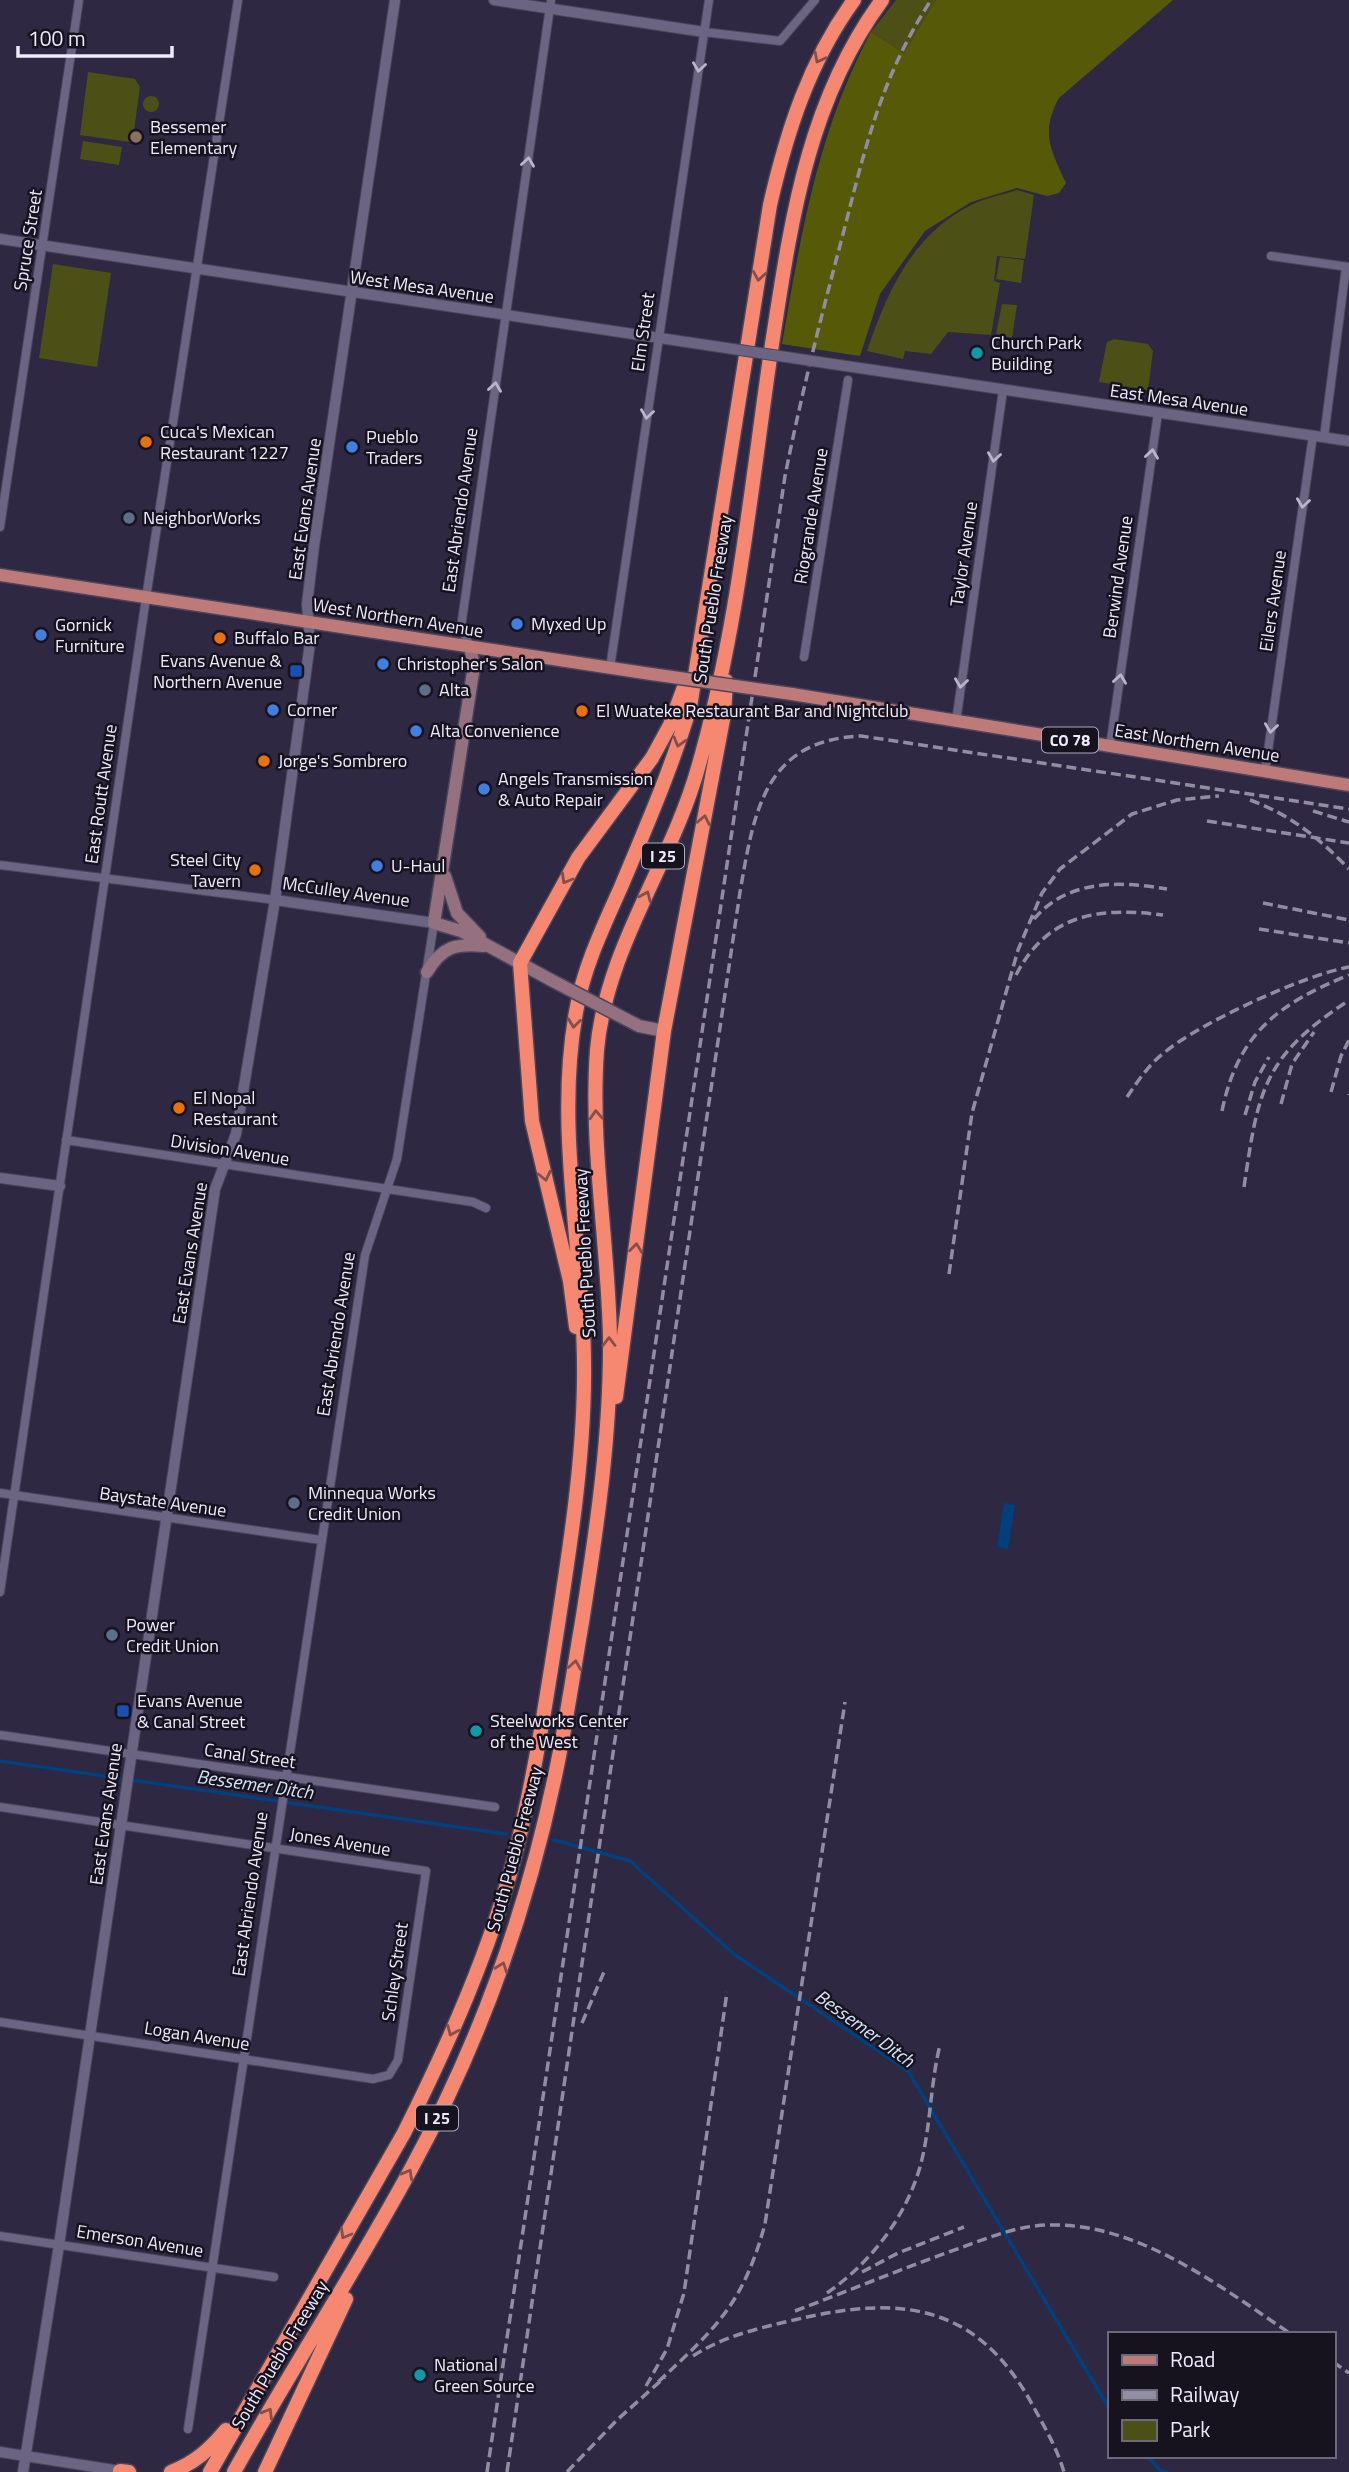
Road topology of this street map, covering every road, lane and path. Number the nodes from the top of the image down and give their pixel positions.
1 (79, 0) edge
2 (238, 0) edge
3 (396, 0) edge
4 (494, 0) edge
5 (709, 0) edge
6 (815, 0) edge
7 (854, 0) edge
8 (882, 0) edge
9 (551, 4) edge
10 (704, 32) junction
11 (0, 239) edge
12 (43, 245) junction
13 (1271, 256) dead end
14 (1348, 267) edge
15 (197, 268) junction
16 (352, 293) junction
17 (506, 315) junction
18 (658, 338) junction
19 (839, 365) joint
20 (848, 380) dead end
21 (1003, 390) junction
22 (1158, 413) junction
23 (1318, 436) junction
24 (1349, 441) edge
25 (0, 527) edge
26 (0, 575) edge
27 (146, 598) junction
28 (309, 622) junction
29 (703, 628) junction
30 (729, 644) junction
31 (470, 647) junction
32 (804, 657) dead end
33 (610, 668) junction
34 (792, 694) joint
35 (956, 722) junction
36 (1110, 747) junction
37 (1265, 772) junction
38 (1349, 785) edge
39 (0, 865) edge
40 (443, 867) junction
41 (105, 878) junction
42 (275, 900) junction
43 (435, 923) junction
44 (491, 947) junction
45 (520, 963) junction
46 (427, 972) junction
47 (664, 1031) junction
48 (66, 1140) junction
49 (222, 1165) junction
50 (0, 1178) edge
51 (60, 1186) junction
52 (388, 1190) junction
53 (486, 1208) dead end
54 (584, 1385) junction
55 (606, 1461) junction
56 (0, 1493) edge
57 (14, 1496) junction
58 (165, 1518) junction
59 (321, 1540) junction
60 (0, 1592) edge
61 (0, 1735) edge
62 (130, 1755) junction
63 (285, 1777) junction
64 (0, 1807) edge
65 (495, 1807) dead end
66 (120, 1824) junction
67 (275, 1847) junction
68 (426, 1871) joint
69 (0, 2022) edge
70 (90, 2035) junction
71 (244, 2059) junction
72 (389, 2075) joint
73 (388, 2211) junction
74 (0, 2236) edge
75 (59, 2245) junction
76 (215, 2268) junction
77 (274, 2277) dead end
78 (257, 2386) junction
79 (188, 2429) dead end
80 (0, 2452) edge
81 (25, 2456) junction
82 (23, 2472) edge
83 (124, 2472) edge
84 (172, 2472) edge
85 (210, 2472) edge
86 (234, 2472) edge
87 (265, 2472) edge

1 - 12 street, Spruce Street
2 - 15 street, East Routt Avenue
3 - 16 street, East Evans Avenue
4 - 9 street
5 - 10 street, Elm Street
6 - 10 street
7 -> 29 highway, South Pueblo Freeway / I 25
8 - 30 highway, South Pueblo Freeway / I 25
9 - 10 street
17 -> 9 street, East Abriendo Avenue
10 -> 18 street, Elm Street
11 - 12 street, West Mesa Avenue
12 - 15 street, West Mesa Avenue
12 - 25 street, Spruce Street
13 - 14 street
14 - 23 street, Eilers Avenue
15 - 16 street, West Mesa Avenue
15 - 27 street, East Routt Avenue
16 - 17 street, West Mesa Avenue
16 - 28 street, East Evans Avenue
17 - 18 street, West Mesa Avenue
31 -> 17 street, East Abriendo Avenue
18 - 19 street, West Mesa Avenue, bridge
18 -> 33 street, Elm Street
19 - 21 street, East Mesa Avenue
20 - 32 street, Riogrande Avenue
21 - 22 street, East Mesa Avenue
21 -> 35 street, Taylor Avenue
22 - 23 street, East Mesa Avenue
36 -> 22 street, Berwind Avenue
23 - 24 street, East Mesa Avenue
23 -> 37 street, Eilers Avenue
26 - 27 main road, West Northern Avenue / CO 78
27 - 28 main road, West Northern Avenue / CO 78
27 - 41 street, East Routt Avenue
28 - 31 main road, West Northern Avenue / CO 78
28 - 42 street, East Evans Avenue
29 -> 45 highway
29 -> 54 highway, South Pueblo Freeway / I 25
47 -> 30 highway
55 -> 30 highway, South Pueblo Freeway / I 25
31 - 33 main road, West Northern Avenue / CO 78
31 - 40 main road, East Abriendo Avenue
33 - 34 main road, West Northern Avenue / CO 78, bridge
34 - 35 main road, East Northern Avenue / CO 78
35 - 36 main road, East Northern Avenue / CO 78
36 - 37 main road, East Northern Avenue / CO 78
37 - 38 main road, East Northern Avenue / CO 78
39 - 41 street, McCulley Avenue
40 - 43 main road, East Abriendo Avenue
40 - 44 main road
41 - 42 street, McCulley Avenue
41 - 48 street, East Routt Avenue
42 - 43 street, McCulley Avenue
42 - 49 street, East Evans Avenue
43 - 44 main road, McCulley Avenue
43 - 46 street, East Abriendo Avenue
44 - 45 main road, McCulley Avenue
44 - 46 main road
45 - 47 main road, McCulley Avenue, bridge
45 -> 54 highway
46 - 52 street, East Abriendo Avenue
55 -> 47 highway
48 - 49 street, Division Avenue
48 - 51 street, East Routt Avenue
49 - 52 street, Division Avenue
49 - 58 street, East Evans Avenue
50 - 51 street
51 - 57 street, East Routt Avenue
52 - 53 street, Division Avenue
52 - 59 street, East Abriendo Avenue
54 -> 78 highway, South Pueblo Freeway / I 25
73 -> 55 highway, South Pueblo Freeway / I 25
56 - 57 street, Baystate Avenue
57 - 58 street, Baystate Avenue
57 - 60 street, East Routt Avenue
58 - 59 street, Baystate Avenue
58 - 62 street, East Evans Avenue
59 - 63 street, East Abriendo Avenue
61 - 62 street, Canal Street
62 - 63 street, Canal Street
62 - 66 street, East Evans Avenue
63 - 65 street, Canal Street
63 - 67 street, East Abriendo Avenue
64 - 66 street, Jones Avenue
66 - 67 street, Jones Avenue
66 - 70 street, East Evans Avenue
67 - 68 street, Jones Avenue
67 - 71 street, East Abriendo Avenue
68 - 72 street, Schley Street
69 - 70 street, Logan Avenue
70 - 71 street, Logan Avenue
70 - 75 street, East Evans Avenue
71 - 72 street, Logan Avenue
71 - 76 street, East Abriendo Avenue
86 -> 73 highway, South Pueblo Freeway / I 25
73 - 87 highway
74 - 75 street, Emerson Avenue
75 - 76 street, Emerson Avenue
75 - 81 street, East Evans Avenue
76 - 77 street, Emerson Avenue
76 - 79 street, East Abriendo Avenue
78 - 84 highway
78 - 85 highway, South Pueblo Freeway / I 25
80 - 81 street
81 - 82 street, East Evans Avenue
81 - 83 street

